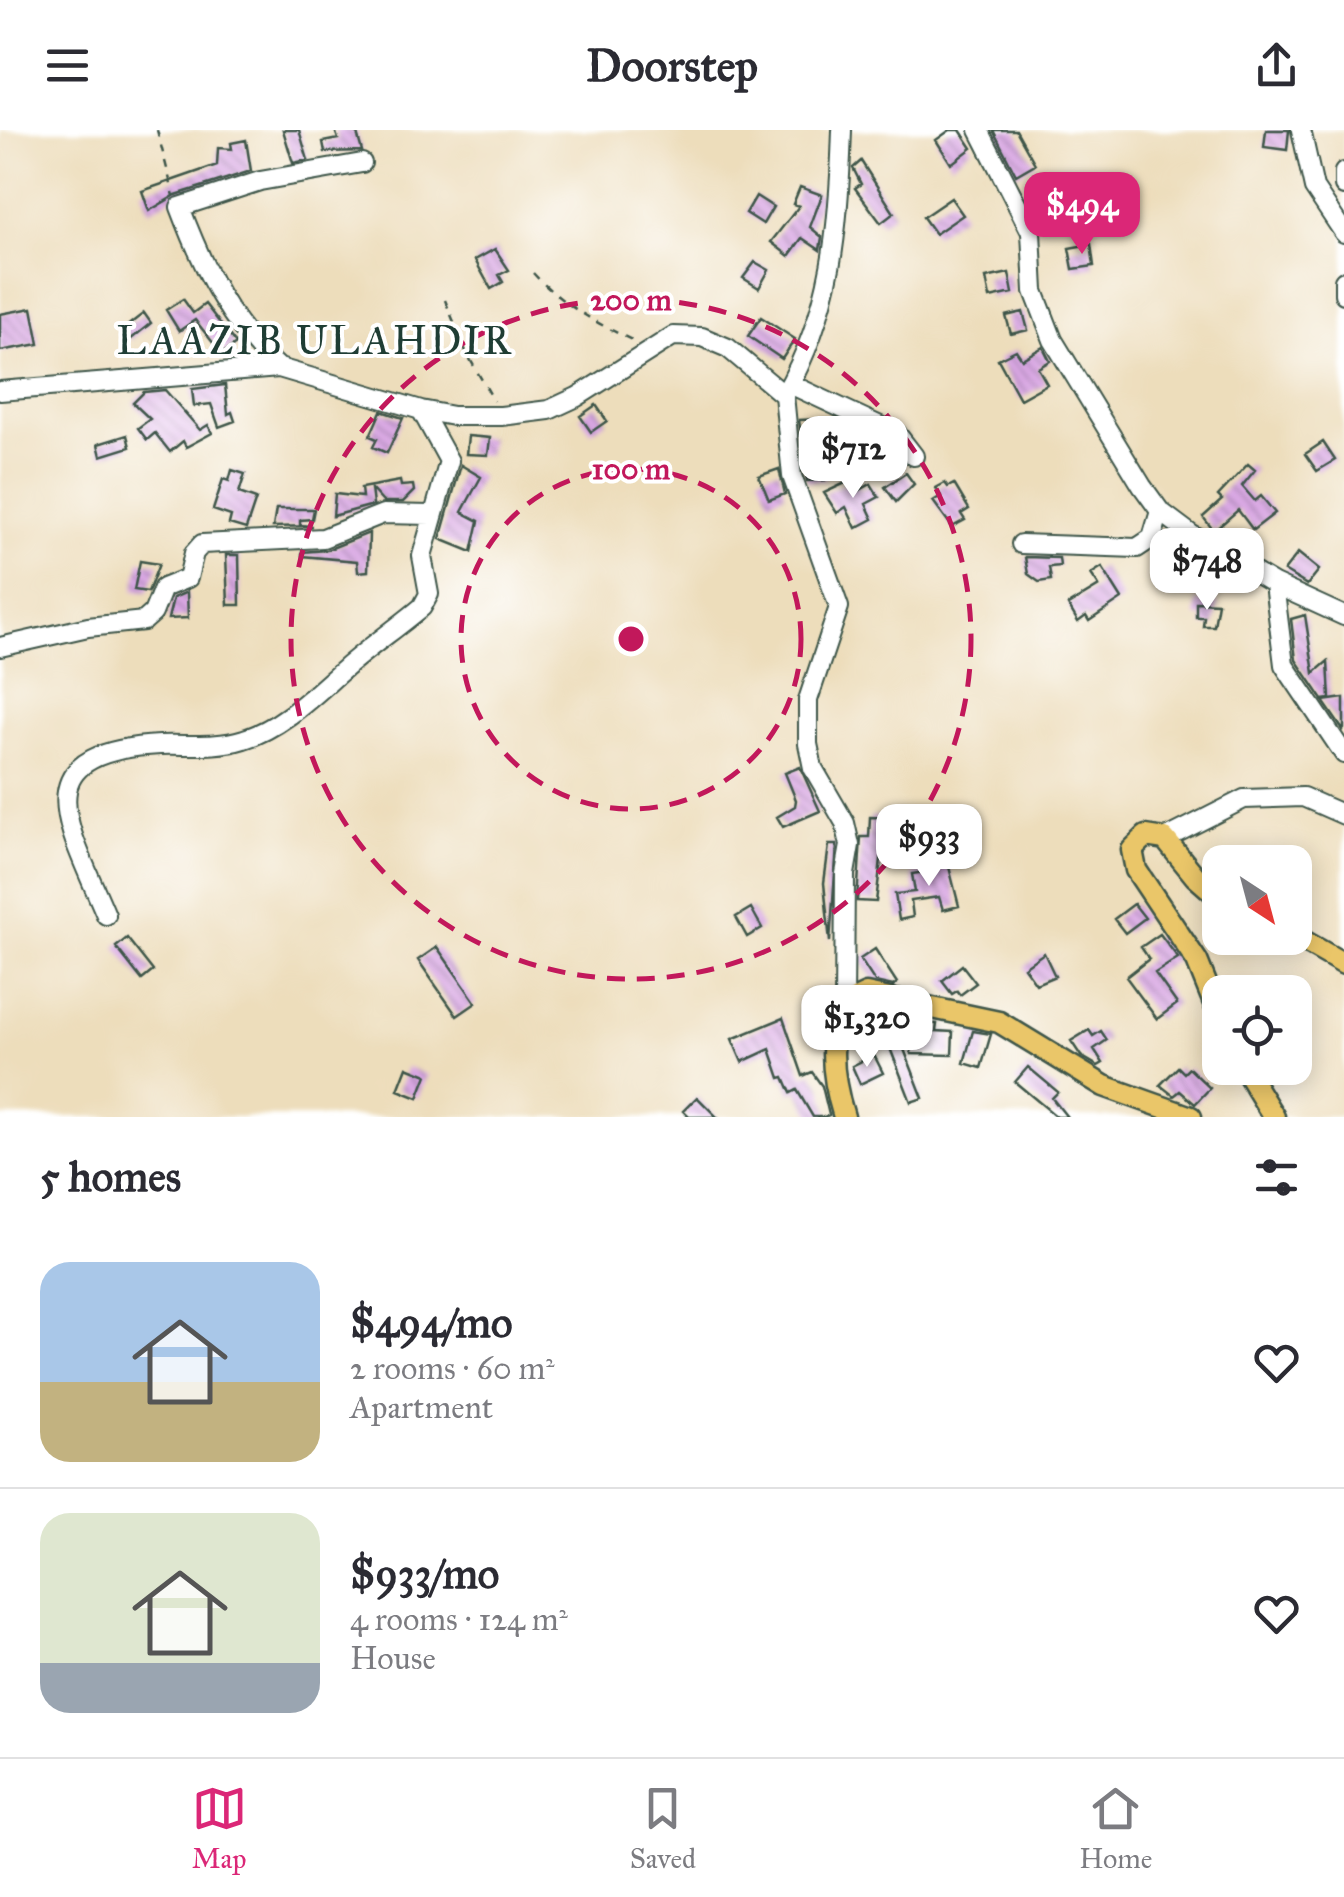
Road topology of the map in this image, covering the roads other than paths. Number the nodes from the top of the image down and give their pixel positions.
1 (842, 130) edge
2 (979, 130) edge
3 (1301, 130) edge
4 (362, 163) dead end
5 (1344, 172) edge
6 (1344, 186) edge
7 (1344, 233) edge
8 (1344, 280) edge
9 (1344, 294) edge
10 (279, 368) junction
11 (787, 390) junction
12 (0, 391) edge
13 (421, 410) junction
14 (914, 456) dead end
15 (1160, 511) junction
16 (431, 516) junction
17 (1021, 544) dead end
18 (1274, 584) junction
19 (1344, 616) edge
20 (0, 648) edge
21 (1344, 754) edge
22 (1344, 816) edge
23 (1164, 839) junction
24 (1202, 879) edge
25 (106, 916) dead end
26 (1312, 946) edge
27 (1344, 964) edge
28 (1203, 975) edge
29 (844, 1007) junction
30 (1254, 1085) edge
31 (844, 1117) edge
32 (1191, 1117) edge
33 (1274, 1117) edge

1 - 11 street
2 - 15 street
3 - 7 street
4 - 10 street
5 - 6 street
8 - 9 street
10 - 12 street
10 - 13 street
11 - 13 street
11 - 14 street
11 - 29 street
13 - 16 street
15 - 17 street
15 - 18 street
16 - 20 street
16 - 25 street
18 - 19 street
18 - 21 street
22 - 23 street
23 - 24 main road
23 - 28 main road
26 - 27 main road
29 - 31 main road
29 - 32 main road
30 - 33 main road

